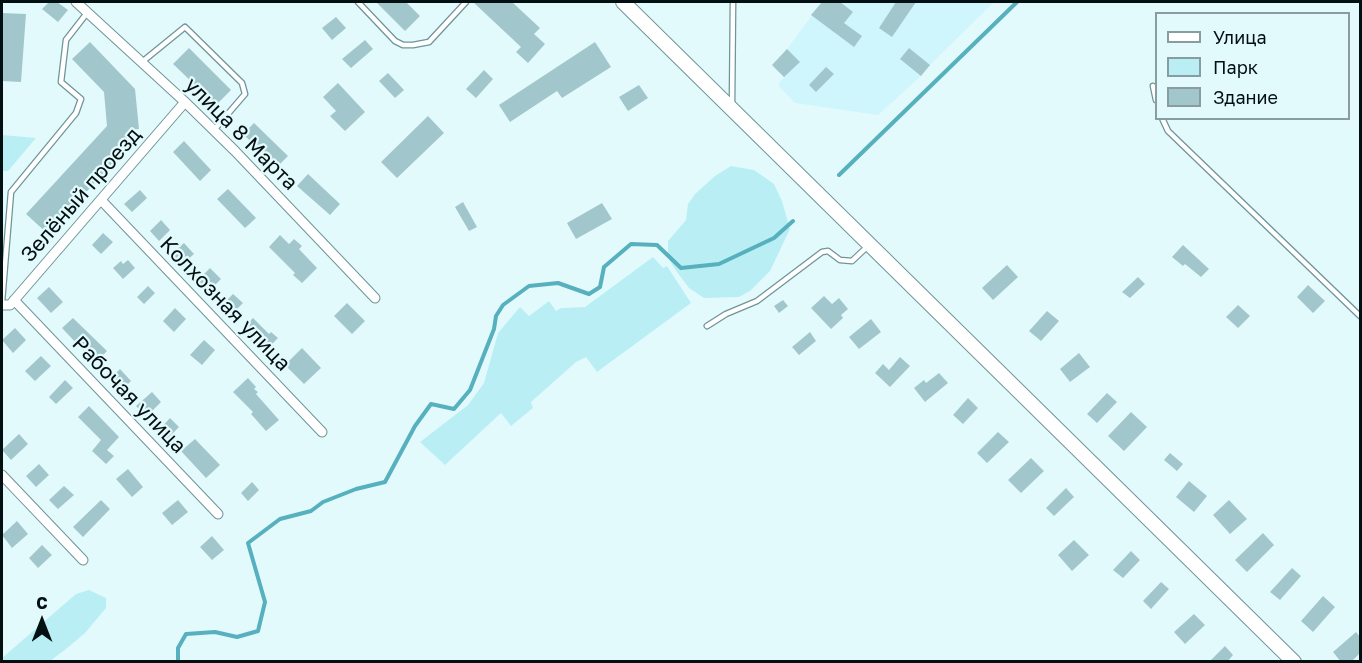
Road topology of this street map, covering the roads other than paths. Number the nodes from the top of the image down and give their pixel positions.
1 (76, 2) edge
2 (358, 2) edge
3 (466, 2) edge
4 (623, 2) edge
5 (734, 2) edge
6 (88, 12) junction
7 (142, 62) junction
8 (1153, 86) dead end
9 (1155, 95) edge
10 (185, 102) junction
11 (732, 109) junction
12 (1163, 120) edge
13 (214, 130) junction
14 (101, 200) junction
15 (2, 202) edge
16 (9, 203) junction
17 (870, 244) junction
18 (375, 298) dead end
19 (14, 300) junction
20 (2, 304) edge
21 (1360, 316) edge
22 (707, 326) dead end
23 (322, 432) dead end
24 (2, 475) edge
25 (218, 514) dead end
26 (83, 560) dead end
27 (1294, 662) edge

1 - 6 street, улица 8 Марта
2 - 3 lane
4 - 11 main road
5 - 11 lane
6 - 7 street, улица 8 Марта
6 - 16 lane
7 - 10 street, улица 8 Марта
7 - 13 lane
8 - 9 lane
10 - 13 street, улица 8 Марта
10 - 14 street, Зелёный проезд
11 - 17 main road
12 - 21 lane
13 - 18 street, улица 8 Марта
14 - 19 street, Зелёный проезд
14 - 23 street, Колхозная улица
15 - 16 lane
16 - 20 lane
17 - 22 lane
17 - 27 main road
19 - 20 street, Зелёный проезд
19 - 25 street, Рабочая улица
24 - 26 street

